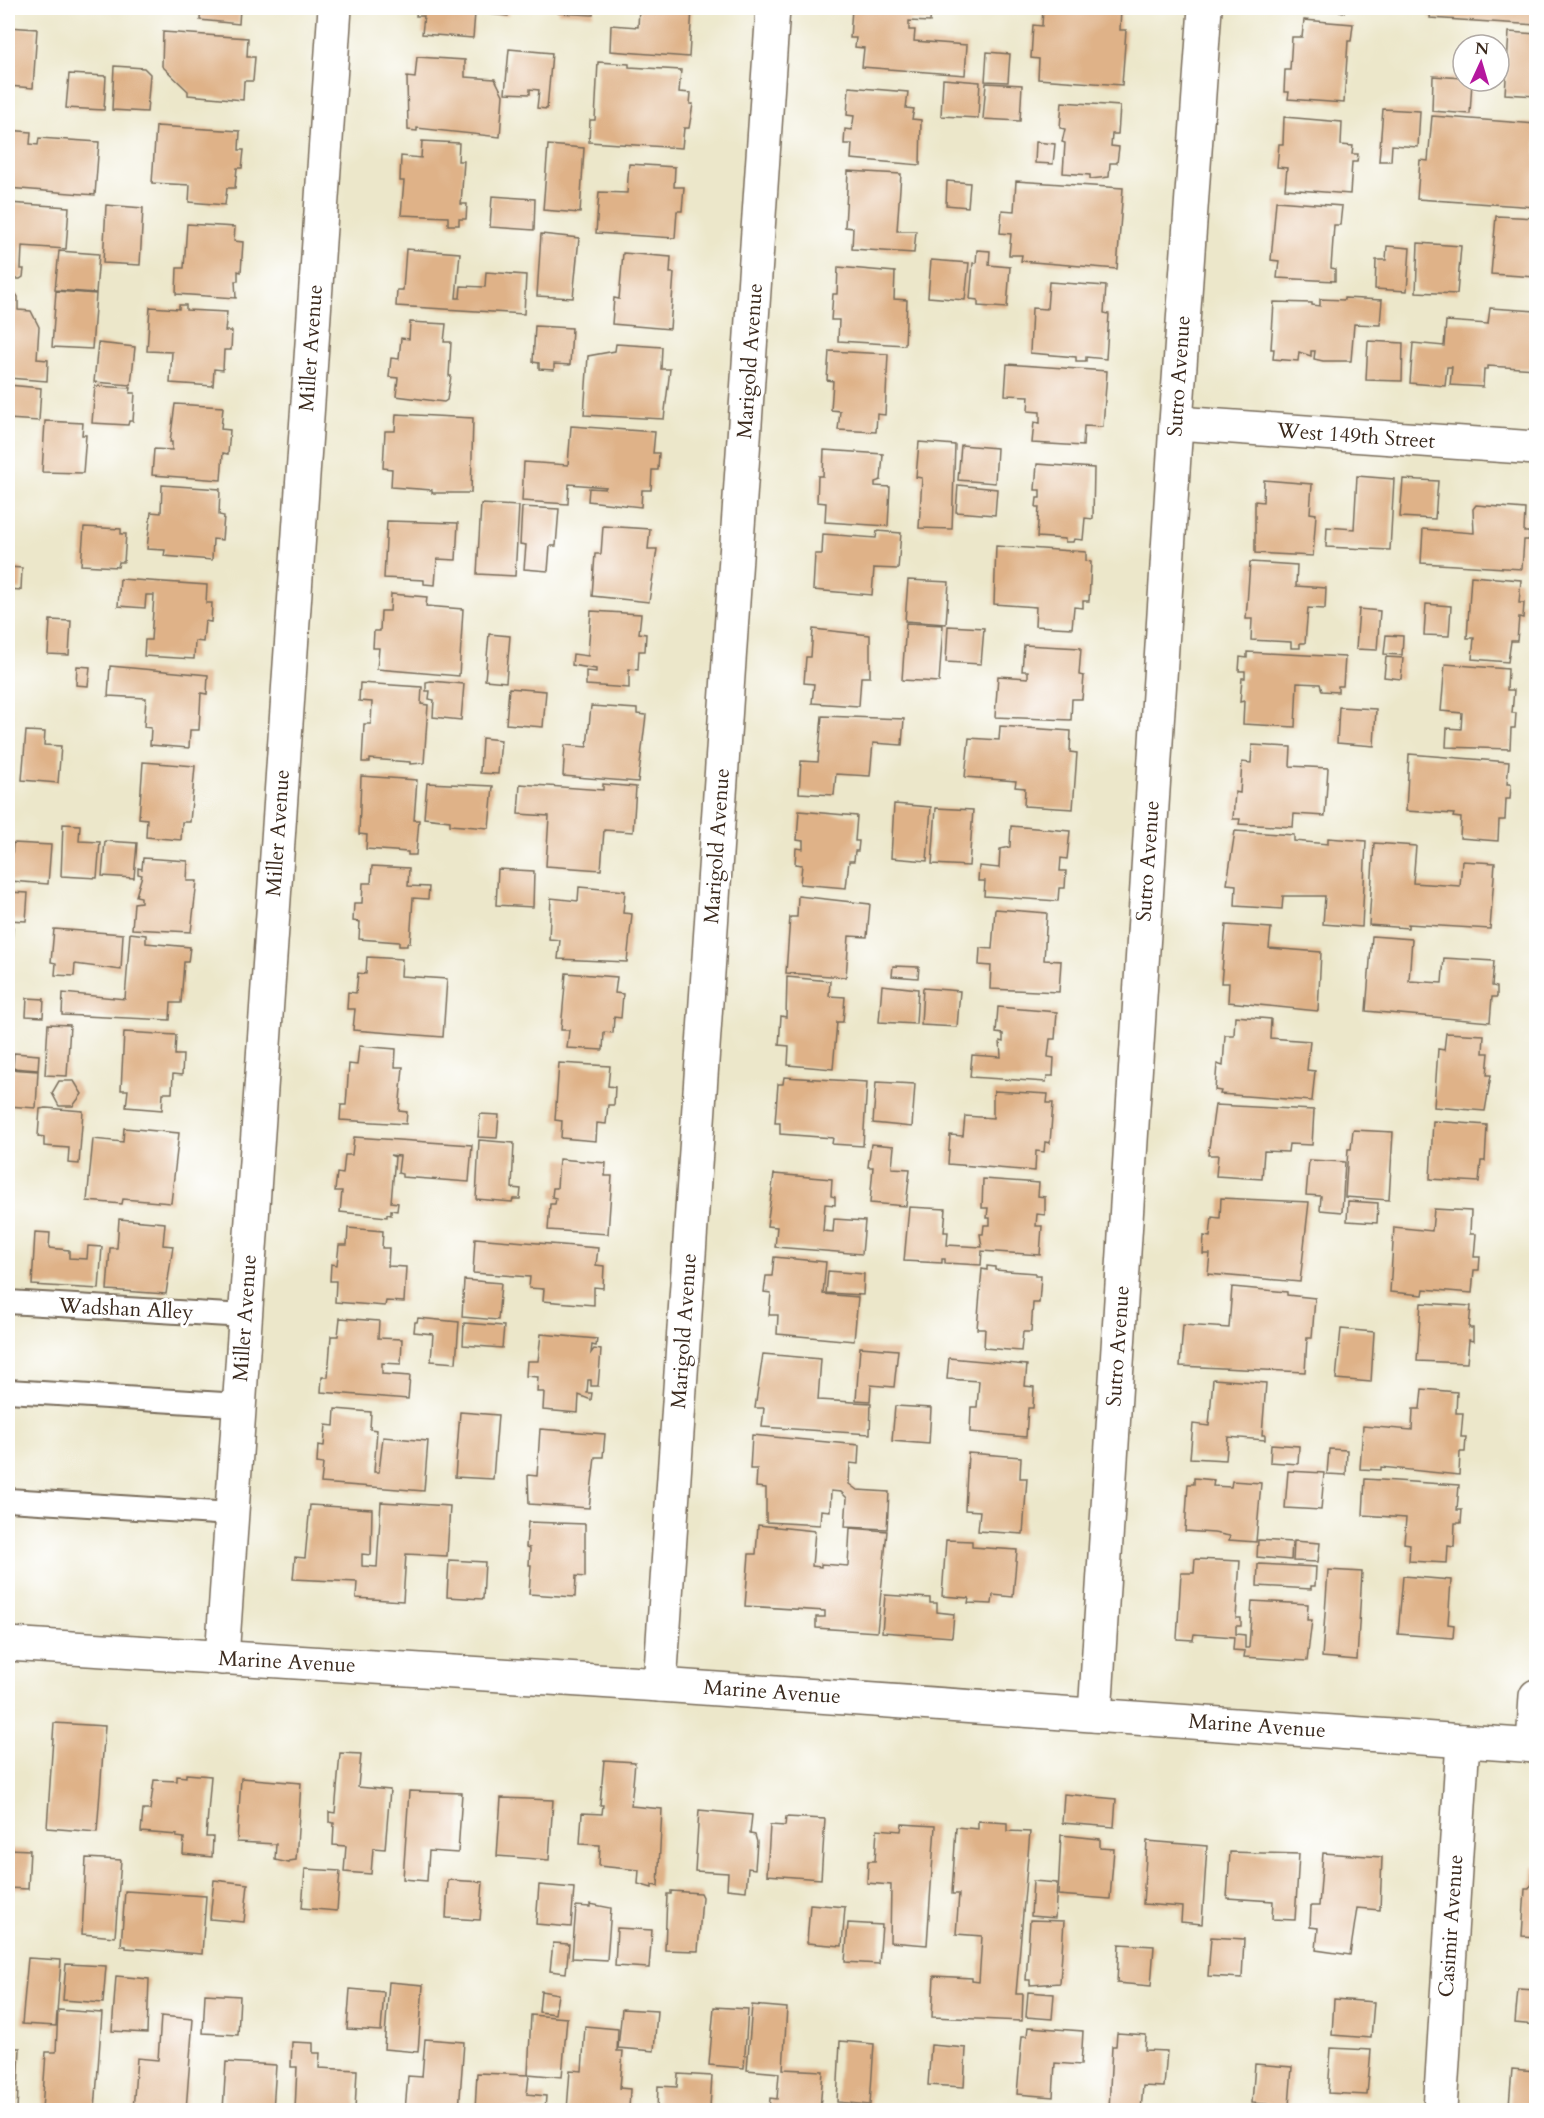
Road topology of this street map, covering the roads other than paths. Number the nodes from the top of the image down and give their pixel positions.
1 (334, 8) edge
2 (773, 8) edge
3 (1205, 8) edge
4 (1176, 423) junction
5 (1536, 448) edge
6 (8, 1302) edge
7 (245, 1316) junction
8 (8, 1391) edge
9 (240, 1405) junction
10 (8, 1500) edge
11 (232, 1514) junction
12 (8, 1644) edge
13 (222, 1659) junction
14 (660, 1684) junction
15 (1536, 1696) edge
16 (1095, 1715) junction
17 (1463, 1741) junction
18 (1535, 1746) edge
19 (1440, 2110) edge

1 - 7 street, Miller Avenue
2 - 14 street, Marigold Avenue
3 - 4 street, Sutro Avenue
4 - 5 street, West 149th Street
4 - 16 street, Sutro Avenue
6 - 7 lane, Wadshan Alley
7 - 9 street, Miller Avenue
8 - 9 lane
9 - 11 street, Miller Avenue
10 - 11 lane
11 - 13 street, Miller Avenue
12 - 13 street, Marine Avenue
13 - 14 street, Marine Avenue
14 - 16 street, Marine Avenue
15 - 18 street
16 - 17 street, Marine Avenue
17 - 18 street, Marine Avenue
17 - 19 street, Casimir Avenue

